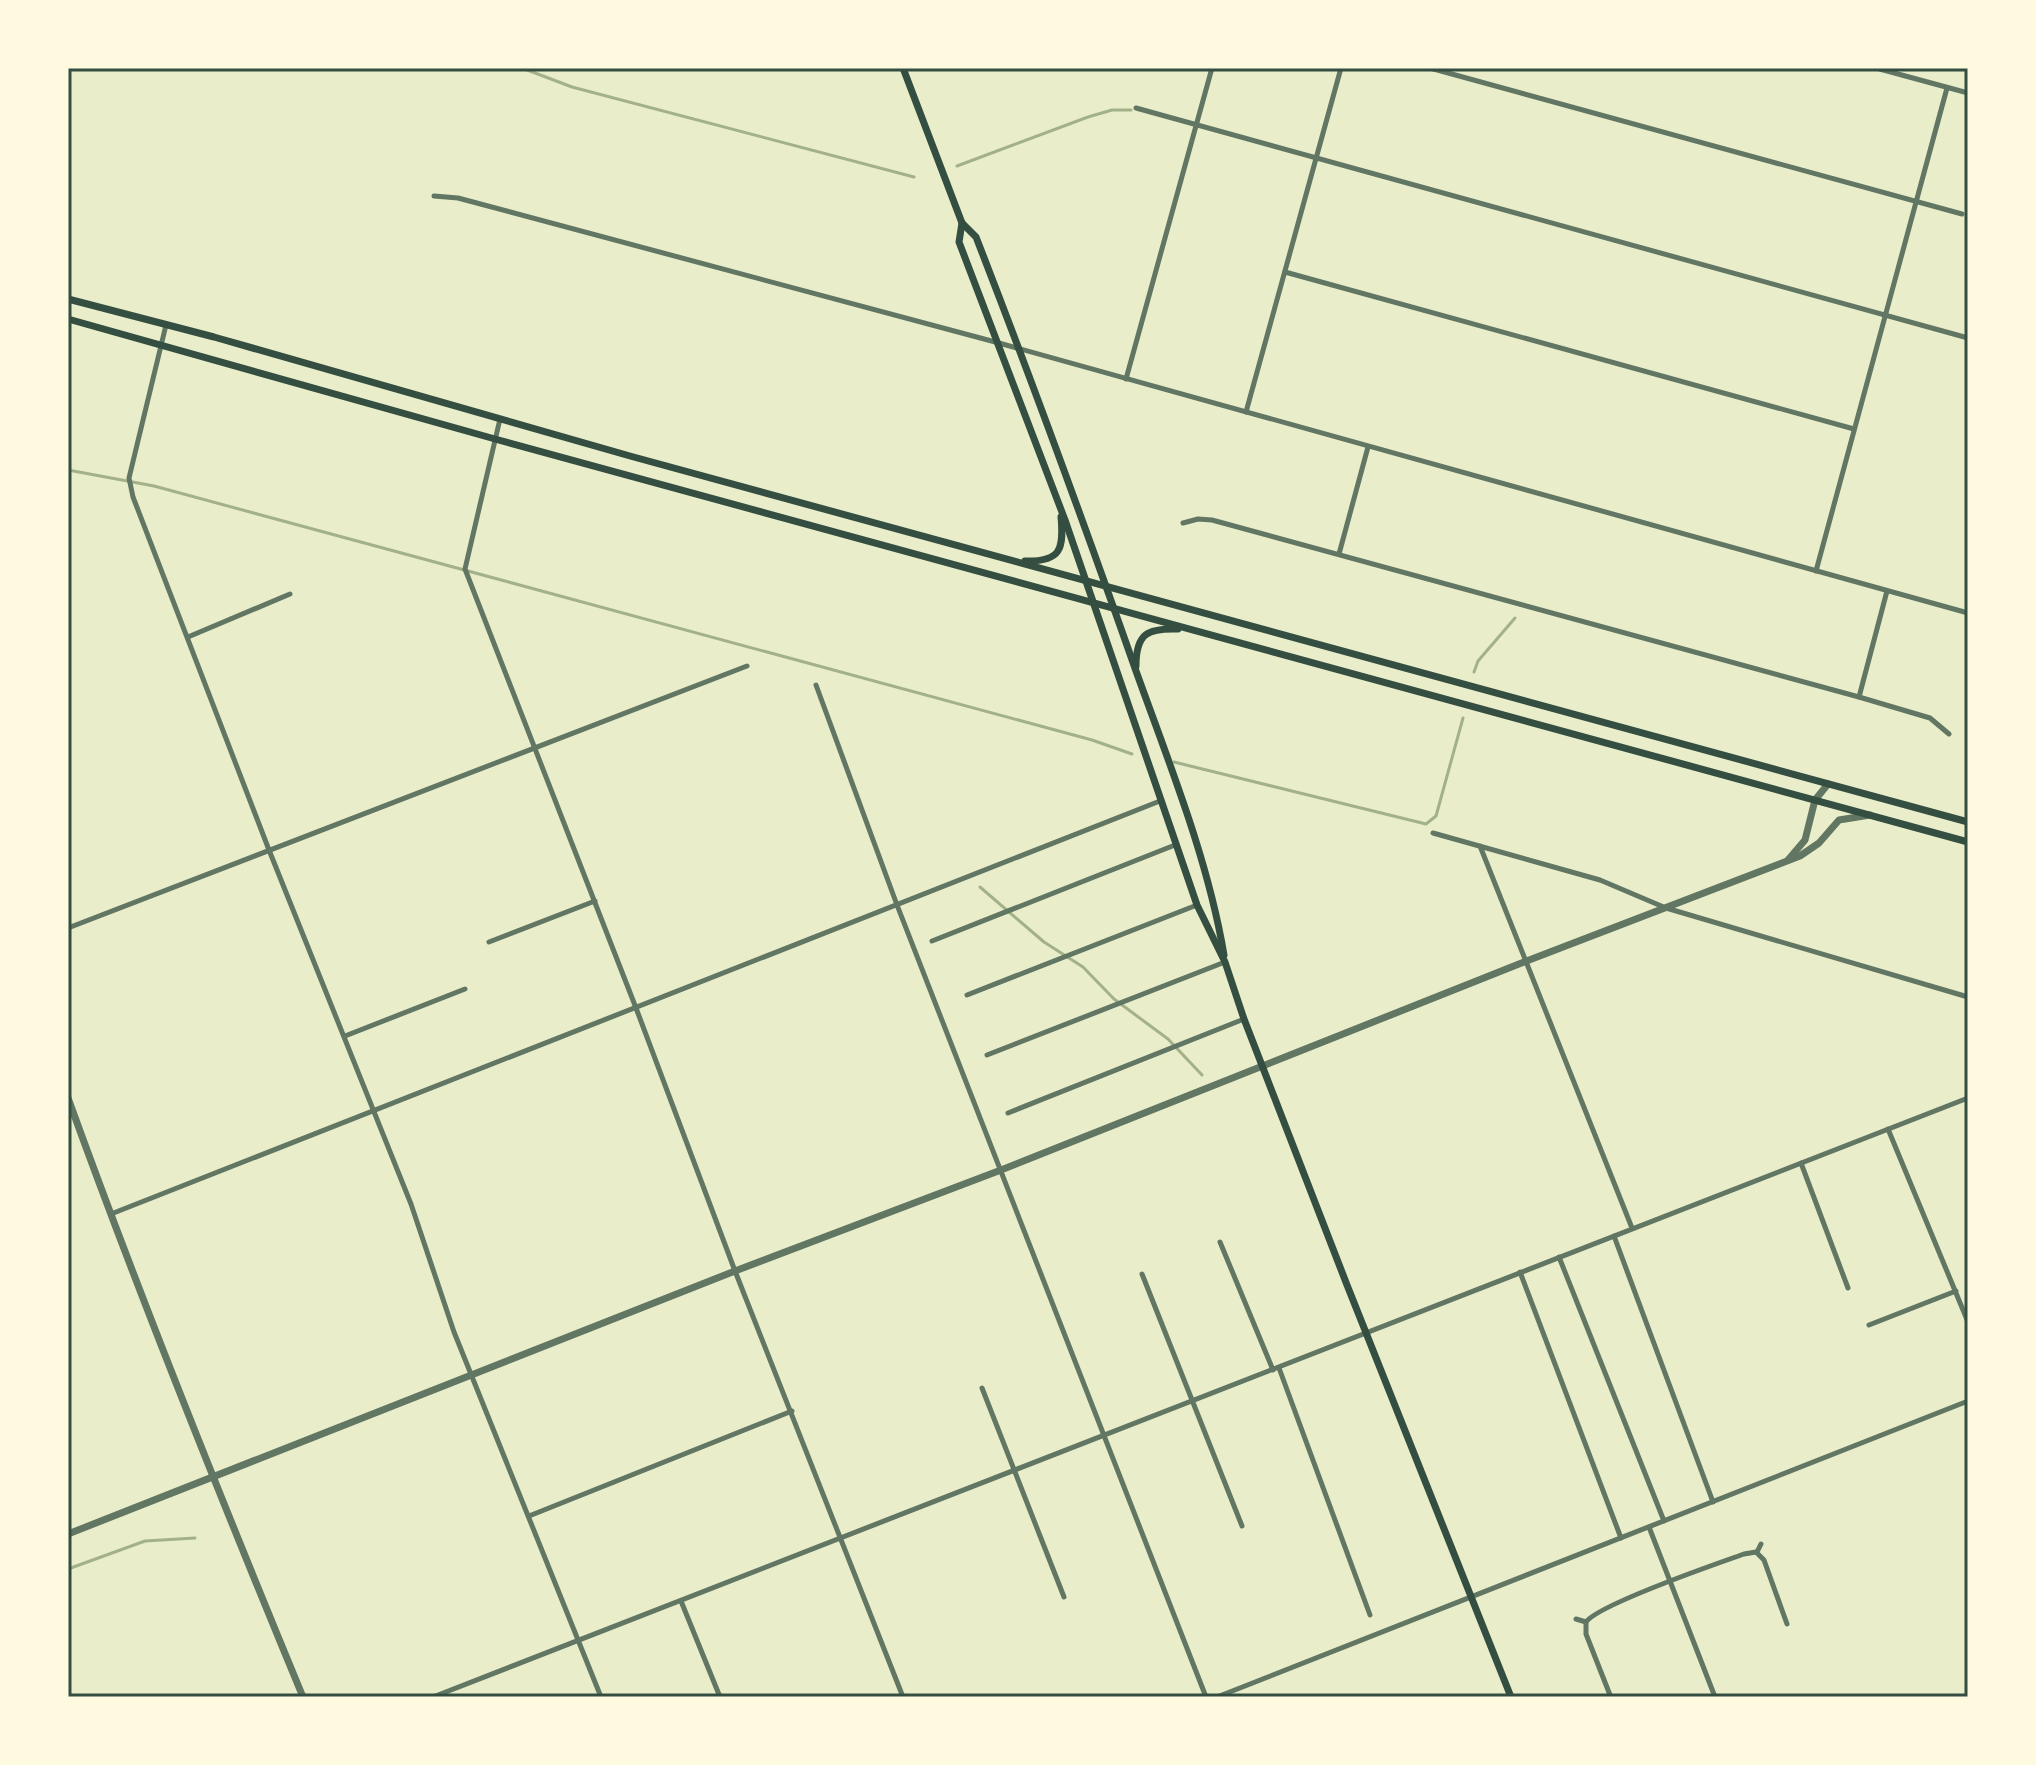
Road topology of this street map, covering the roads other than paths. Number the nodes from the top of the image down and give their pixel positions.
1 (903, 68) edge
2 (1212, 68) edge
3 (1341, 68) edge
4 (1430, 68) edge
5 (1876, 68) edge
6 (1947, 88) junction
7 (1968, 93) edge
8 (1136, 108) dead end
9 (1196, 126) junction
10 (1315, 159) junction
11 (434, 196) dead end
12 (1917, 202) junction
13 (1962, 214) dead end
14 (962, 223) junction
15 (1285, 272) junction
16 (68, 299) edge
17 (1886, 316) junction
18 (68, 319) edge
19 (166, 325) junction
20 (1968, 338) edge
21 (999, 343) junction
22 (159, 344) junction
23 (1020, 349) junction
24 (1126, 379) junction
25 (1246, 412) junction
26 (500, 419) junction
27 (1854, 429) junction
28 (495, 439) junction
29 (1368, 447) junction
30 (755, 490) junction
31 (1060, 507) junction
32 (751, 510) junction
33 (1183, 523) dead end
34 (1339, 555) junction
35 (1015, 561) junction
36 (1816, 571) junction
37 (1086, 581) junction
38 (1107, 586) junction
39 (1887, 591) junction
40 (290, 594) dead end
41 (1093, 603) junction
42 (1114, 609) junction
43 (1968, 613) edge
44 (1199, 632) junction
45 (188, 637) junction
46 (747, 666) dead end
47 (1136, 672) junction
48 (816, 685) dead end
49 (1859, 697) junction
50 (1949, 734) dead end
51 (534, 746) junction
52 (1828, 784) junction
53 (1815, 800) junction
54 (1160, 801) junction
55 (1870, 815) junction
56 (1968, 820) edge
57 (1433, 833) dead end
58 (1968, 842) edge
59 (1175, 845) junction
60 (1480, 845) junction
61 (269, 850) junction
62 (1787, 861) junction
63 (595, 901) junction
64 (897, 905) junction
65 (1197, 905) junction
66 (1666, 908) junction
67 (68, 928) edge
68 (932, 941) dead end
69 (489, 942) dead end
70 (1225, 962) junction
71 (1524, 962) junction
72 (465, 989) dead end
73 (967, 995) dead end
74 (1968, 997) edge
75 (636, 1008) junction
76 (1244, 1019) junction
77 (345, 1036) junction
78 (987, 1055) dead end
79 (1262, 1065) junction
80 (68, 1098) edge
81 (1968, 1098) edge
82 (373, 1112) junction
83 (1008, 1113) dead end
84 (1888, 1129) junction
85 (1801, 1163) junction
86 (1001, 1170) junction
87 (110, 1214) junction
88 (1632, 1228) junction
89 (1614, 1236) junction
90 (1220, 1242) dead end
91 (1559, 1257) junction
92 (735, 1271) junction
93 (1520, 1272) junction
94 (1142, 1274) dead end
95 (1848, 1288) dead end
96 (1956, 1291) junction
97 (1968, 1322) edge
98 (1869, 1325) dead end
99 (1366, 1334) junction
100 (1276, 1369) junction
101 (473, 1375) junction
102 (982, 1388) dead end
103 (1194, 1401) junction
104 (1968, 1401) edge
105 (792, 1411) junction
106 (1102, 1435) junction
107 (1014, 1469) junction
108 (213, 1478) junction
109 (1713, 1502) junction
110 (529, 1516) junction
111 (1664, 1521) junction
112 (1242, 1526) dead end
113 (1649, 1527) junction
114 (68, 1534) edge
115 (1621, 1538) junction
116 (841, 1539) junction
117 (1761, 1544) dead end
118 (1757, 1552) junction
119 (1670, 1582) junction
120 (1473, 1596) junction
121 (1064, 1597) dead end
122 (681, 1601) junction
123 (1370, 1615) dead end
124 (1576, 1619) dead end
125 (1586, 1622) junction
126 (1787, 1624) dead end
127 (579, 1640) junction
128 (1610, 1695) dead end
129 (303, 1697) edge
130 (433, 1697) edge
131 (601, 1697) edge
132 (720, 1697) edge
133 (903, 1697) edge
134 (1206, 1697) edge
135 (1217, 1697) edge
136 (1511, 1697) edge
137 (1715, 1697) edge

1 - 14 main road
2 - 9 street
3 - 10 street
4 - 12 street
5 - 6 street
6 - 7 street
6 - 12 street
8 - 9 street
9 - 10 street
9 - 24 street
10 - 15 street
10 - 17 street
11 - 21 street
12 - 13 street
12 - 17 street
14 - 21 main road
14 - 23 main road
15 - 25 street
15 - 27 street
16 - 19 main road
17 - 20 street
17 - 27 street
18 - 22 main road
19 - 22 street
19 - 26 main road
21 - 23 street
21 - 31 main road
22 - 28 main road
22 - 45 street
23 - 24 street
23 - 38 main road
24 - 25 street
25 - 29 street
26 - 28 street
26 - 30 main road
27 - 36 street
28 - 32 main road
28 - 51 street
29 - 34 street
29 - 36 street
30 - 32 main road
30 - 35 main road
31 - 35 main road
31 - 37 main road
32 - 41 main road
33 - 34 street
34 - 49 street
35 - 37 main road
36 - 39 street
37 - 38 main road
37 - 41 main road
38 - 42 main road
38 - 52 main road
39 - 43 street
39 - 49 street
40 - 45 street
41 - 42 main road
41 - 54 main road
42 - 44 main road
42 - 47 main road
44 - 47 main road
44 - 53 main road
45 - 61 street
46 - 51 street
47 - 70 main road
48 - 64 street
49 - 50 street
51 - 61 street
51 - 63 street
52 - 53 street
52 - 56 main road
53 - 55 main road
53 - 62 street
54 - 59 main road
54 - 64 street
55 - 58 main road
55 - 62 street
57 - 60 street
59 - 65 main road
59 - 68 street
60 - 66 street
60 - 71 street
61 - 67 street
61 - 77 street
62 - 66 street
63 - 69 street
63 - 75 street
64 - 75 street
64 - 86 street
65 - 70 main road
65 - 73 street
66 - 71 street
66 - 74 street
70 - 76 main road
70 - 78 street
71 - 79 street
71 - 88 street
72 - 77 street
75 - 82 street
75 - 92 street
76 - 79 main road
76 - 83 street
77 - 82 street
79 - 86 street
79 - 99 main road
80 - 87 street
81 - 84 street
82 - 87 street
82 - 101 street
84 - 85 street
84 - 96 street
85 - 88 street
85 - 95 street
86 - 92 street
86 - 106 street
87 - 108 street
88 - 89 street
89 - 91 street
89 - 109 street
90 - 100 street
91 - 93 street
91 - 111 street
92 - 101 street
92 - 105 street
93 - 99 street
93 - 115 street
94 - 103 street
96 - 97 street
96 - 98 street
99 - 100 street
99 - 120 main road
100 - 103 street
100 - 123 street
101 - 108 street
101 - 110 street
102 - 107 street
103 - 106 street
103 - 112 street
104 - 109 street
105 - 110 street
105 - 116 street
106 - 107 street
106 - 134 street
107 - 116 street
107 - 121 street
108 - 114 street
108 - 129 street
109 - 111 street
110 - 127 street
111 - 113 street
113 - 115 street
113 - 119 street
115 - 120 street
116 - 122 street
116 - 133 street
117 - 118 street
118 - 119 street
118 - 126 street
119 - 125 street
119 - 137 street
120 - 135 street
120 - 136 main road
122 - 127 street
122 - 132 street
124 - 125 street
125 - 128 street
127 - 130 street
127 - 131 street

